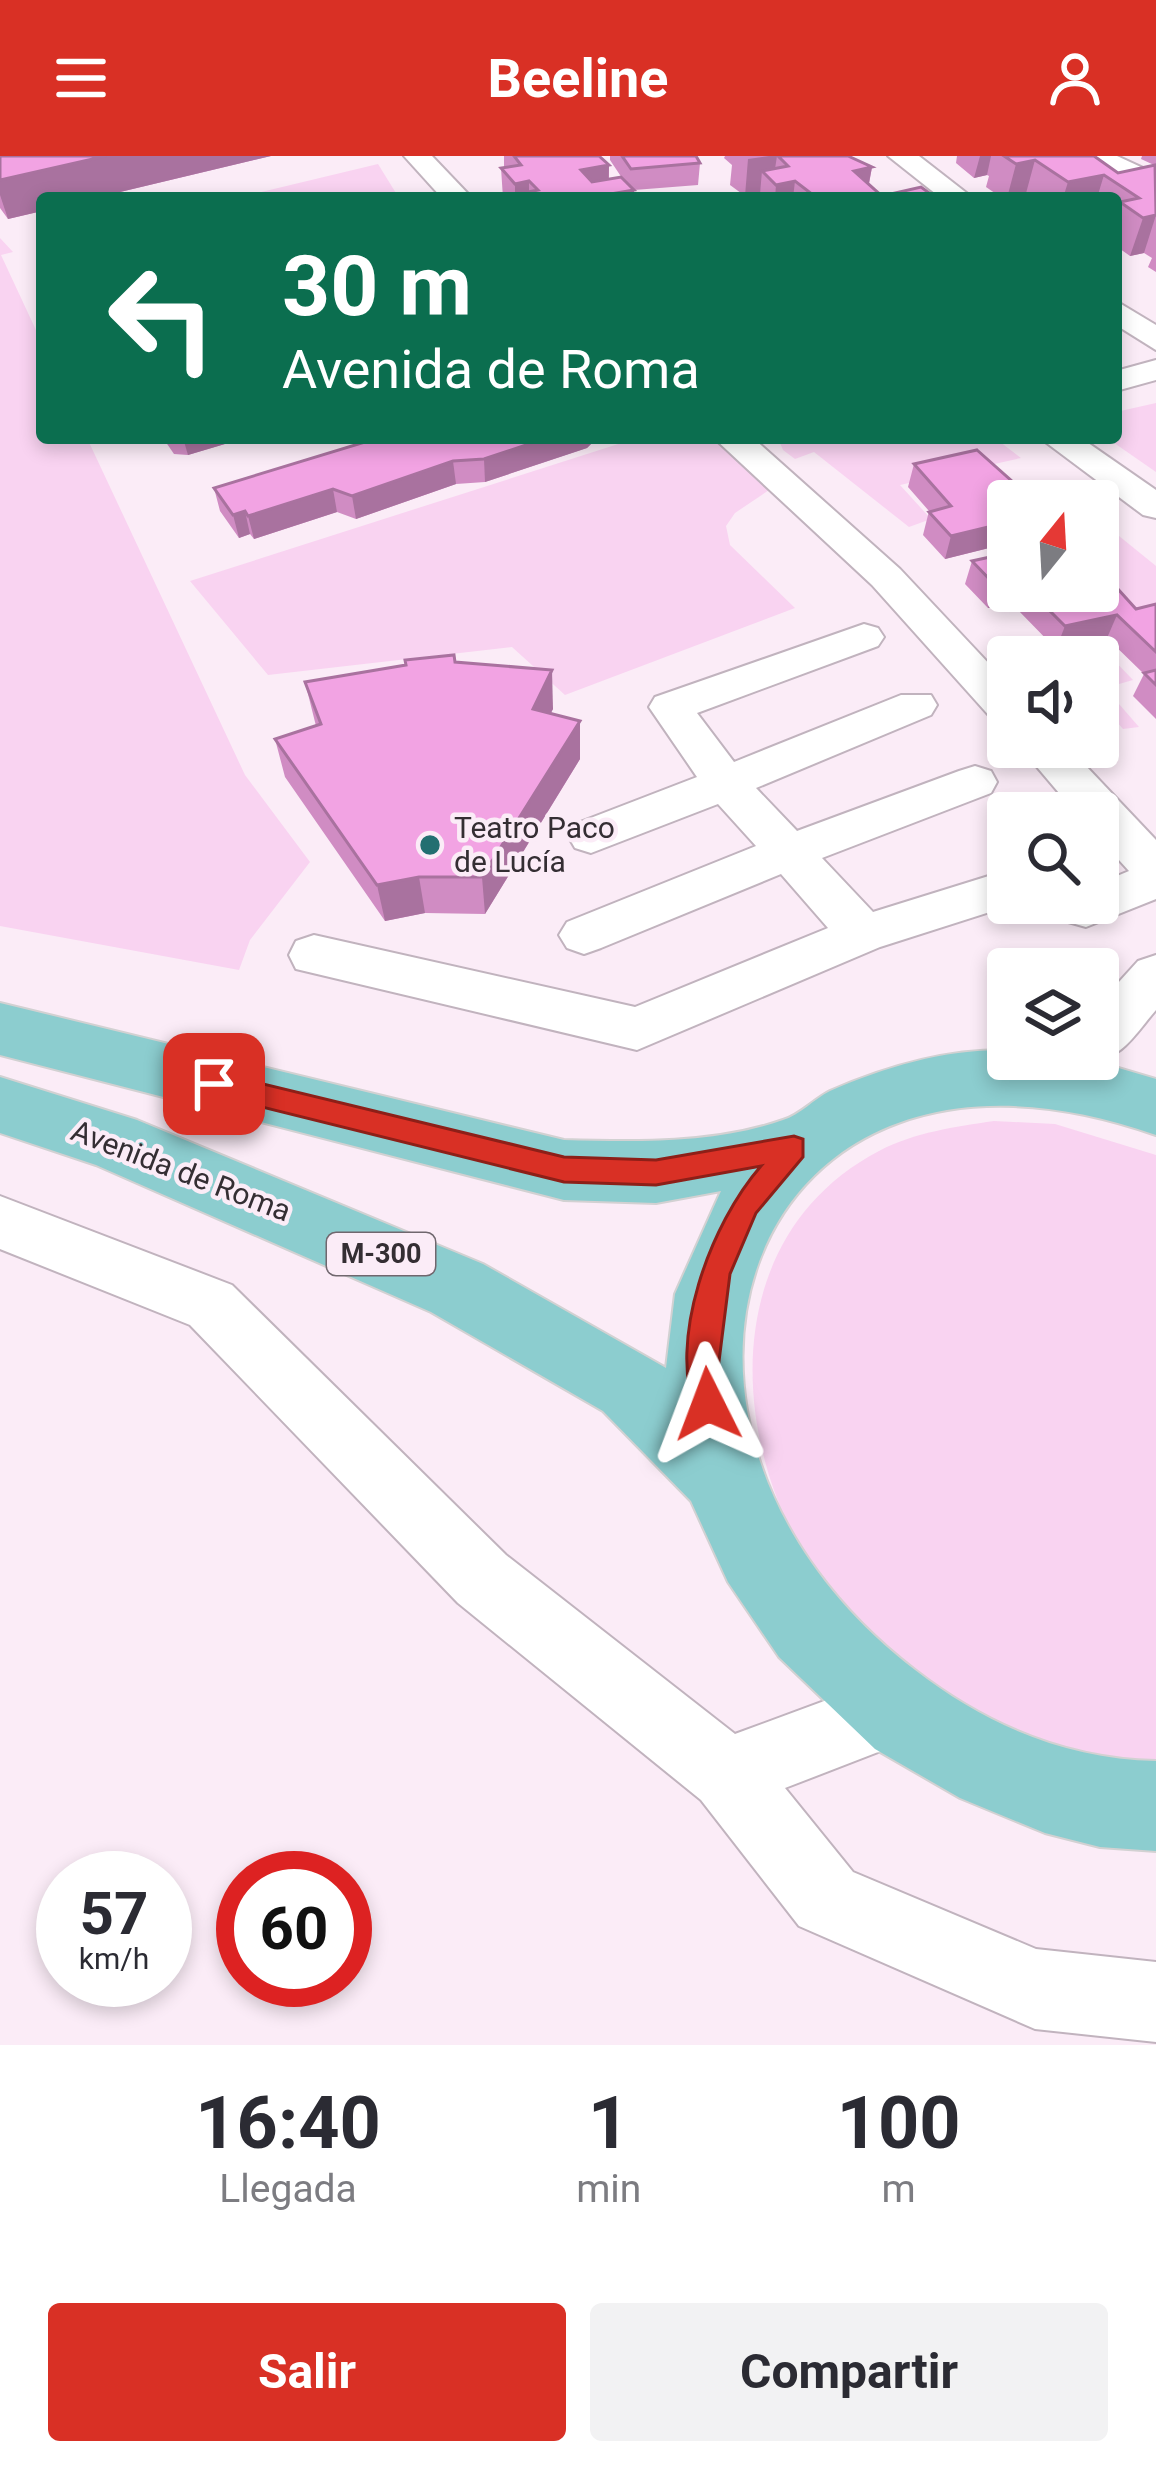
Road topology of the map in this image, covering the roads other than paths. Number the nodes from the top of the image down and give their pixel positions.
1 (901, 156) edge
2 (1095, 156) edge
3 (420, 158) edge
4 (455, 158) edge
5 (1156, 185) edge
6 (452, 192) edge
7 (951, 192) edge
8 (1122, 314) edge
9 (1156, 340) edge
10 (1156, 370) edge
11 (1122, 379) edge
12 (739, 444) edge
13 (1067, 444) edge
14 (1156, 507) edge
15 (864, 637) dead end
16 (987, 687) edge
17 (916, 705) dead end
18 (1061, 768) edge
19 (975, 782) dead end
20 (725, 783) junction
21 (591, 836) dead end
22 (789, 852) junction
23 (1156, 870) edge
24 (1156, 880) edge
25 (987, 895) edge
26 (1119, 895) edge
27 (584, 934) dead end
28 (863, 934) junction
29 (314, 956) dead end
30 (1156, 975) edge
31 (1119, 1016) edge
32 (0, 1029) edge
33 (987, 1075) edge
34 (1089, 1080) edge
35 (0, 1105) edge
36 (1156, 1106) edge
37 (794, 1148) junction
38 (0, 1222) edge
39 (720, 1474) junction
40 (892, 1712) junction
41 (727, 1774) junction
42 (1156, 1807) edge
43 (1156, 2002) edge

1 - 7 street
2 - 5 street
3 - 4 street
3 - 6 street
8 - 9 street
10 - 11 street
12 - 16 street
13 - 14 street
15 - 20 street
17 - 20 street
18 - 23 street
19 - 22 street
20 - 21 street
20 - 22 street
22 - 27 street
22 - 28 street
24 - 26 street
25 - 28 street
28 - 29 street
30 - 31 street
32 - 37 main road, M-300
33 - 37 main road, M-300
34 - 36 main road, M-300
35 - 39 main road, Avenida de Roma / M-300
37 - 39 main road, M-300
38 - 41 street
39 - 40 main road, M-300
40 - 41 street
40 - 42 main road, M-300
41 - 43 street

